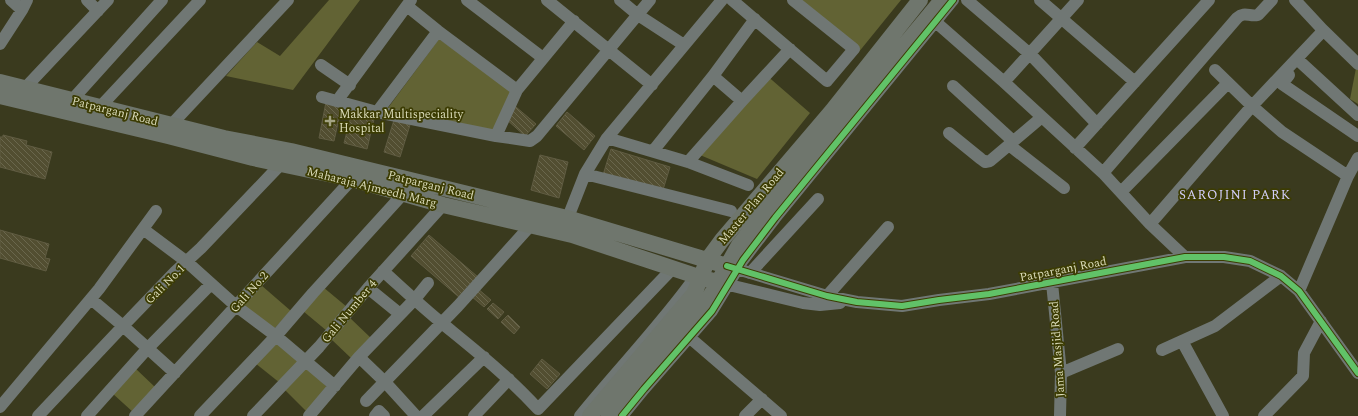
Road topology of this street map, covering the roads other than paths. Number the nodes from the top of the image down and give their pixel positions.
1 (11, 0) edge
2 (87, 0) edge
3 (108, 0) edge
4 (162, 0) edge
5 (200, 0) edge
6 (288, 0) edge
7 (467, 0) edge
8 (547, 0) edge
9 (620, 0) edge
10 (650, 0) edge
11 (722, 0) edge
12 (732, 0) edge
13 (793, 0) edge
14 (942, 0) edge
15 (953, 0) edge
16 (967, 0) edge
17 (1040, 0) edge
18 (1078, 0) edge
19 (1208, 0) edge
20 (1272, 0) edge
21 (1295, 0) edge
22 (916, 1) edge
23 (409, 3) edge
24 (25, 5) edge
25 (98, 11) junction
26 (638, 15) junction
27 (932, 19) junction
28 (1061, 19) junction
29 (755, 20) junction
30 (574, 21) junction
31 (1322, 29) junction
32 (438, 31) junction
33 (0, 44) edge
34 (684, 45) junction
35 (790, 49) junction
36 (609, 50) junction
37 (1030, 54) junction
38 (543, 58) junction
39 (1297, 58) junction
40 (1358, 64) edge
41 (321, 65) dead end
42 (1215, 70) dead end
43 (1286, 70) junction
44 (713, 76) junction
45 (0, 82) edge
46 (1004, 82) junction
47 (1135, 82) junction
48 (1228, 83) junction
49 (350, 85) junction
50 (652, 85) junction
51 (953, 86) dead end
52 (25, 88) junction
53 (517, 90) junction
54 (0, 96) edge
55 (322, 97) dead end
56 (72, 100) junction
57 (742, 101) junction
58 (337, 102) junction
59 (1252, 106) junction
60 (100, 107) junction
61 (377, 112) junction
62 (1358, 115) edge
63 (1042, 117) junction
64 (1097, 124) junction
65 (171, 125) junction
66 (949, 133) dead end
67 (496, 136) junction
68 (1358, 136) edge
69 (607, 138) junction
70 (1011, 143) junction
71 (1076, 148) junction
72 (291, 150) junction
73 (653, 151) junction
74 (1358, 158) edge
75 (688, 162) junction
76 (281, 164) junction
77 (357, 173) junction
78 (1104, 173) junction
79 (585, 174) junction
80 (1348, 176) junction
81 (748, 185) dead end
82 (1064, 188) dead end
83 (1120, 192) junction
84 (403, 194) junction
85 (818, 199) dead end
86 (443, 205) junction
87 (731, 211) dead end
88 (156, 212) dead end
89 (1150, 224) junction
90 (532, 225) junction
91 (565, 225) junction
92 (888, 227) dead end
93 (143, 229) junction
94 (1185, 257) junction
95 (708, 259) junction
96 (187, 262) junction
97 (732, 267) junction
98 (673, 268) junction
99 (383, 271) junction
100 (750, 273) junction
101 (1281, 276) junction
102 (699, 277) junction
103 (428, 283) dead end
104 (723, 283) junction
105 (1052, 283) junction
106 (211, 284) junction
107 (368, 288) junction
108 (1300, 291) junction
109 (827, 296) junction
110 (91, 299) junction
111 (415, 299) junction
112 (857, 302) junction
113 (236, 306) junction
114 (400, 314) junction
115 (1321, 321) junction
116 (441, 323) junction
117 (123, 326) junction
118 (276, 336) junction
119 (689, 337) junction
120 (1182, 340) junction
121 (147, 349) junction
122 (1118, 349) dead end
123 (1162, 350) dead end
124 (359, 357) junction
125 (484, 357) junction
126 (306, 360) junction
127 (175, 373) junction
128 (1061, 373) junction
129 (1358, 373) edge
130 (509, 379) junction
131 (385, 382) junction
132 (335, 386) junction
133 (762, 399) junction
134 (366, 401) dead end
135 (0, 407) edge
136 (535, 413) edge
137 (38, 416) edge
138 (87, 416) edge
139 (136, 416) edge
140 (200, 416) edge
141 (253, 416) edge
142 (309, 416) edge
143 (375, 416) edge
144 (384, 416) edge
145 (416, 416) edge
146 (424, 416) edge
147 (474, 416) edge
148 (580, 416) edge
149 (590, 416) edge
150 (609, 416) edge
151 (622, 416) edge
152 (745, 416) edge
153 (780, 416) edge
154 (1060, 416) edge
155 (1223, 416) edge
156 (1264, 416) edge

1 - 24 street
2 - 25 street
3 - 25 street
4 - 56 street
5 - 60 street
6 - 65 street
7 - 38 street
8 - 30 street
9 - 26 street
10 - 26 street
11 - 34 street
12 - 29 street
13 - 35 street
14 - 27 main road
15 - 27 street
16 - 37 street
17 - 28 street
18 - 28 street
19 - 47 street
20 - 78 street
21 - 31 street
22 - 27 street
22 - 95 main road, Master Plan Road
23 - 32 street
23 - 49 street
24 - 33 street
25 - 52 street
26 - 34 street
26 - 36 street
27 - 46 street
27 - 97 main road
28 - 37 street
28 - 47 street
29 - 35 street
29 - 44 street
30 - 36 street
30 - 38 street
31 - 39 street
31 - 40 street
32 - 53 street
32 - 61 street
34 - 50 street
35 - 57 street
36 - 50 street
36 - 67 street
37 - 46 street
37 - 64 street
38 - 53 street
39 - 43 street
39 - 62 street
41 - 49 street
42 - 48 street
43 - 59 street
43 - 68 street
44 - 57 street
44 - 73 street
45 - 52 main road, Patparganj Road
46 - 63 street
47 - 64 street
48 - 59 street
48 - 83 street
49 - 58 street
50 - 69 street
51 - 70 street
52 - 56 main road, Patparganj Road
53 - 67 street
54 - 76 main road, Maharaja Ajmeedh Marg
55 - 58 street
56 - 60 main road, Patparganj Road
57 - 75 street
58 - 61 street
59 - 80 street
59 - 89 street
60 - 65 main road, Patparganj Road
61 - 67 street
63 - 70 street
63 - 71 street
64 - 71 street
65 - 72 main road, Patparganj Road
66 - 70 street
69 - 73 street
69 - 79 street
70 - 82 street
71 - 78 street
72 - 76 street, Gali No.1
72 - 77 main road, Patparganj Road
73 - 75 street
74 - 80 street
75 - 81 street
76 - 77 main road, Maharaja Ajmeedh Marg
76 - 96 street, Gali No.1
77 - 84 main road, Maharaja Ajmeedh Marg
77 - 91 main road, Patparganj Road
77 - 113 street, Gali No.2
78 - 83 street
79 - 87 street
79 - 91 street
80 - 108 street
83 - 89 street
84 - 86 main road, Maharaja Ajmeedh Marg
84 - 118 street
85 - 100 street
86 - 90 main road, Maharaja Ajmeedh Marg
86 - 99 street, Gali Number 4
88 - 93 street
89 - 94 street
90 - 91 main road, Maharaja Ajmeedh Marg
90 - 116 street
91 - 95 main road, Patparganj Road
91 - 98 main road, Maharaja Ajmeedh Marg
92 - 109 street
93 - 96 street
93 - 110 street
94 - 101 street, Patparganj Road
94 - 105 street, Patparganj Road
95 - 97 main road, Patparganj Road
95 - 102 main road, Master Plan Road
96 - 106 street
96 - 117 street, Gali No.1
97 - 100 street, Patparganj Road
97 - 104 main road
98 - 102 main road, Maharaja Ajmeedh Marg
98 - 136 street
99 - 107 street, Gali Number 4
99 - 111 street
100 - 109 street, Patparganj Road
101 - 108 street, Patparganj Road
101 - 120 street
102 - 104 main road, Maharaja Ajmeedh Marg
102 - 148 street
102 - 149 main road, Master Plan Road
103 - 111 street
104 - 112 street, Patparganj Road
104 - 119 street
104 - 150 main road
105 - 112 street, Patparganj Road
105 - 128 street, Jama Masjid Road
106 - 113 street
106 - 121 street
107 - 114 street
107 - 126 street, Gali Number 4
108 - 115 street, Patparganj Road
109 - 112 street, Patparganj Road
110 - 117 street
110 - 135 street
111 - 114 street
111 - 116 street
113 - 118 street
113 - 127 street, Gali No.2
114 - 124 street
115 - 129 street, Patparganj Road
115 - 156 street
116 - 125 street
116 - 131 street
117 - 121 street
117 - 137 street, Gali No.1
118 - 126 street
118 - 140 street
119 - 133 street
119 - 151 street
120 - 123 street
120 - 155 street
121 - 127 street
121 - 138 street
122 - 128 street
124 - 131 street
124 - 132 street
125 - 130 street
125 - 146 street
126 - 132 street
126 - 141 street, Gali Number 4
127 - 139 street, Gali No.2
128 - 154 street, Jama Masjid Road
130 - 136 street
130 - 147 street
131 - 134 street
131 - 145 street
132 - 142 street
133 - 152 street
133 - 153 street
143 - 144 street

